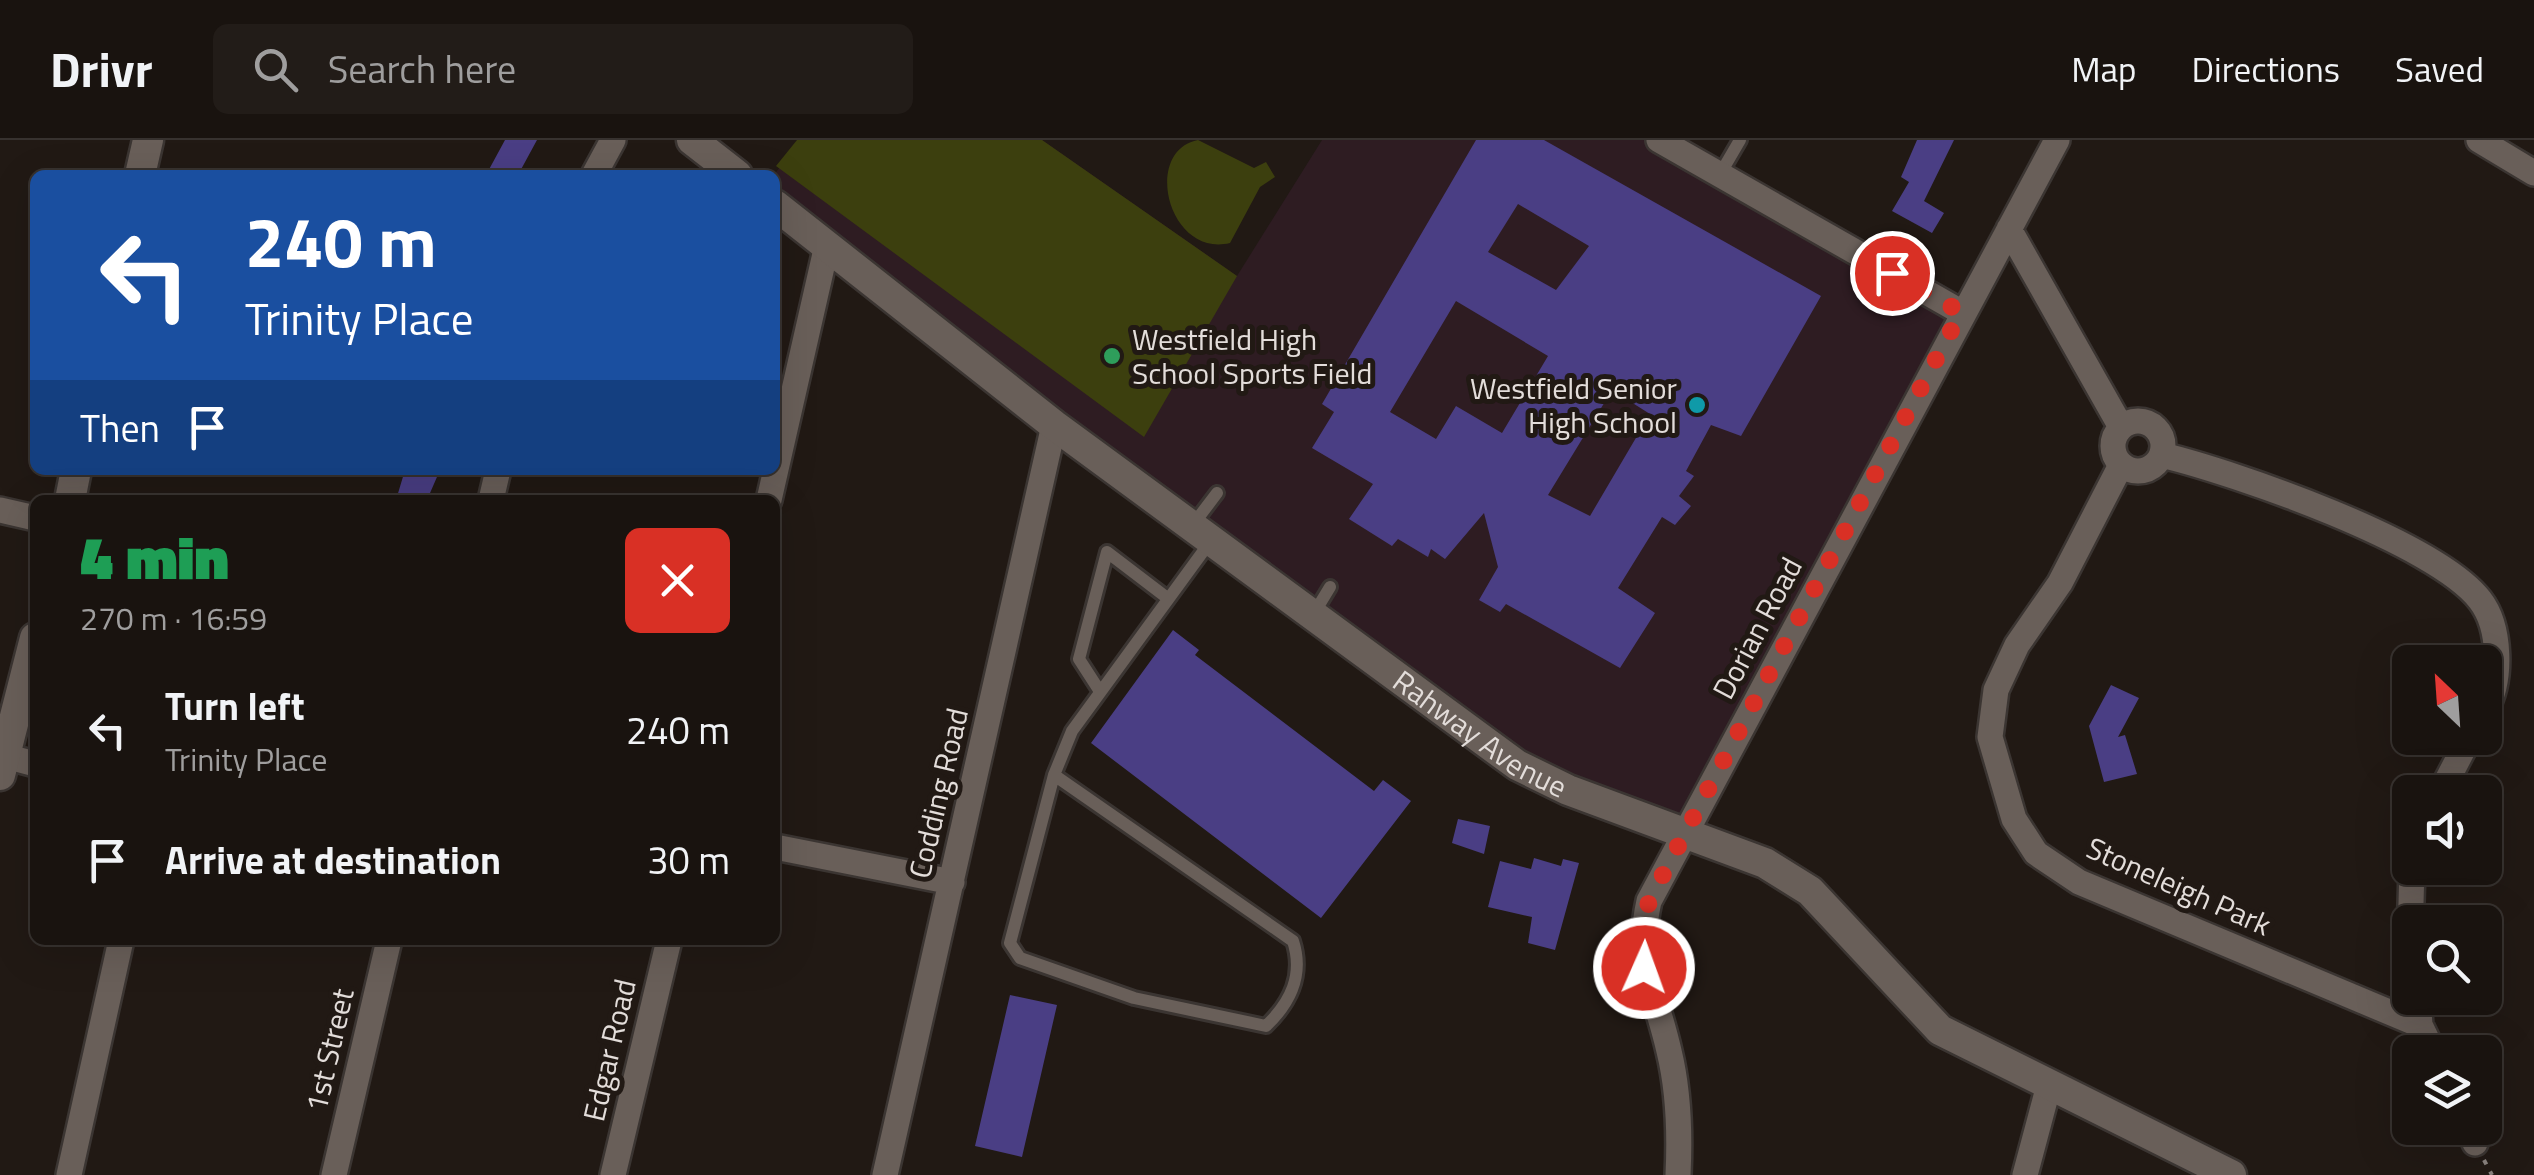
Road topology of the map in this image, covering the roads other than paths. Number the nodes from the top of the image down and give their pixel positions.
1 (148, 140) edge
2 (613, 140) edge
3 (692, 140) edge
4 (1659, 140) edge
5 (1740, 140) edge
6 (2057, 140) edge
7 (2478, 140) edge
8 (141, 170) edge
9 (597, 170) edge
10 (731, 170) edge
11 (2534, 173) edge
12 (1719, 176) junction
13 (780, 209) edge
14 (2009, 229) junction
15 (827, 245) junction
16 (1961, 312) junction
17 (1054, 425) junction
18 (2121, 427) junction
19 (780, 452) edge
20 (2162, 455) junction
21 (2120, 465) junction
22 (1217, 494) dead end
23 (0, 510) edge
24 (30, 517) edge
25 (1202, 533) junction
26 (1330, 587) dead end
27 (1166, 597) junction
28 (1313, 615) junction
29 (2498, 645) edge
30 (30, 657) edge
31 (1099, 690) junction
32 (30, 764) edge
33 (2, 766) edge
34 (1054, 775) junction
35 (1684, 833) junction
36 (780, 849) edge
37 (952, 882) junction
38 (120, 945) edge
39 (387, 945) edge
40 (668, 945) edge
41 (2419, 1015) edge
42 (2420, 1025) junction
43 (2425, 1035) edge
44 (2049, 1085) junction
45 (69, 1175) edge
46 (334, 1175) edge
47 (613, 1175) edge
48 (885, 1175) edge
49 (1678, 1175) edge
50 (2025, 1175) edge
51 (2231, 1175) edge

1 - 8 street
2 - 9 street
3 - 10 street
4 - 12 street
5 - 12 lane
6 - 14 street, Dorian Road
7 - 11 street
12 - 16 street
13 - 15 street, Rahway Avenue
14 - 16 street, Dorian Road
14 - 18 street
15 - 17 street, Rahway Avenue
15 - 19 street
16 - 35 street, Dorian Road
17 - 25 street, Rahway Avenue
17 - 37 street, Codding Road
18 - 20 street
18 - 21 street, Stoneleigh Park
20 - 21 street
20 - 29 street
21 - 42 street, Stoneleigh Park
22 - 25 lane
23 - 24 street
25 - 27 lane
25 - 28 street, Rahway Avenue
26 - 28 lane
27 - 31 lane
27 - 31 lane
28 - 35 street, Rahway Avenue
30 - 33 street
31 - 34 lane
32 - 33 street
34 - 34 lane
35 - 44 street, Rahway Avenue
35 - 49 street, Dorian Road
36 - 37 street
37 - 48 street, Codding Road
38 - 45 street
39 - 46 street, 1st Street
40 - 47 street, Edgar Road
41 - 42 street
42 - 43 street
44 - 50 street
44 - 51 street, Rahway Avenue

